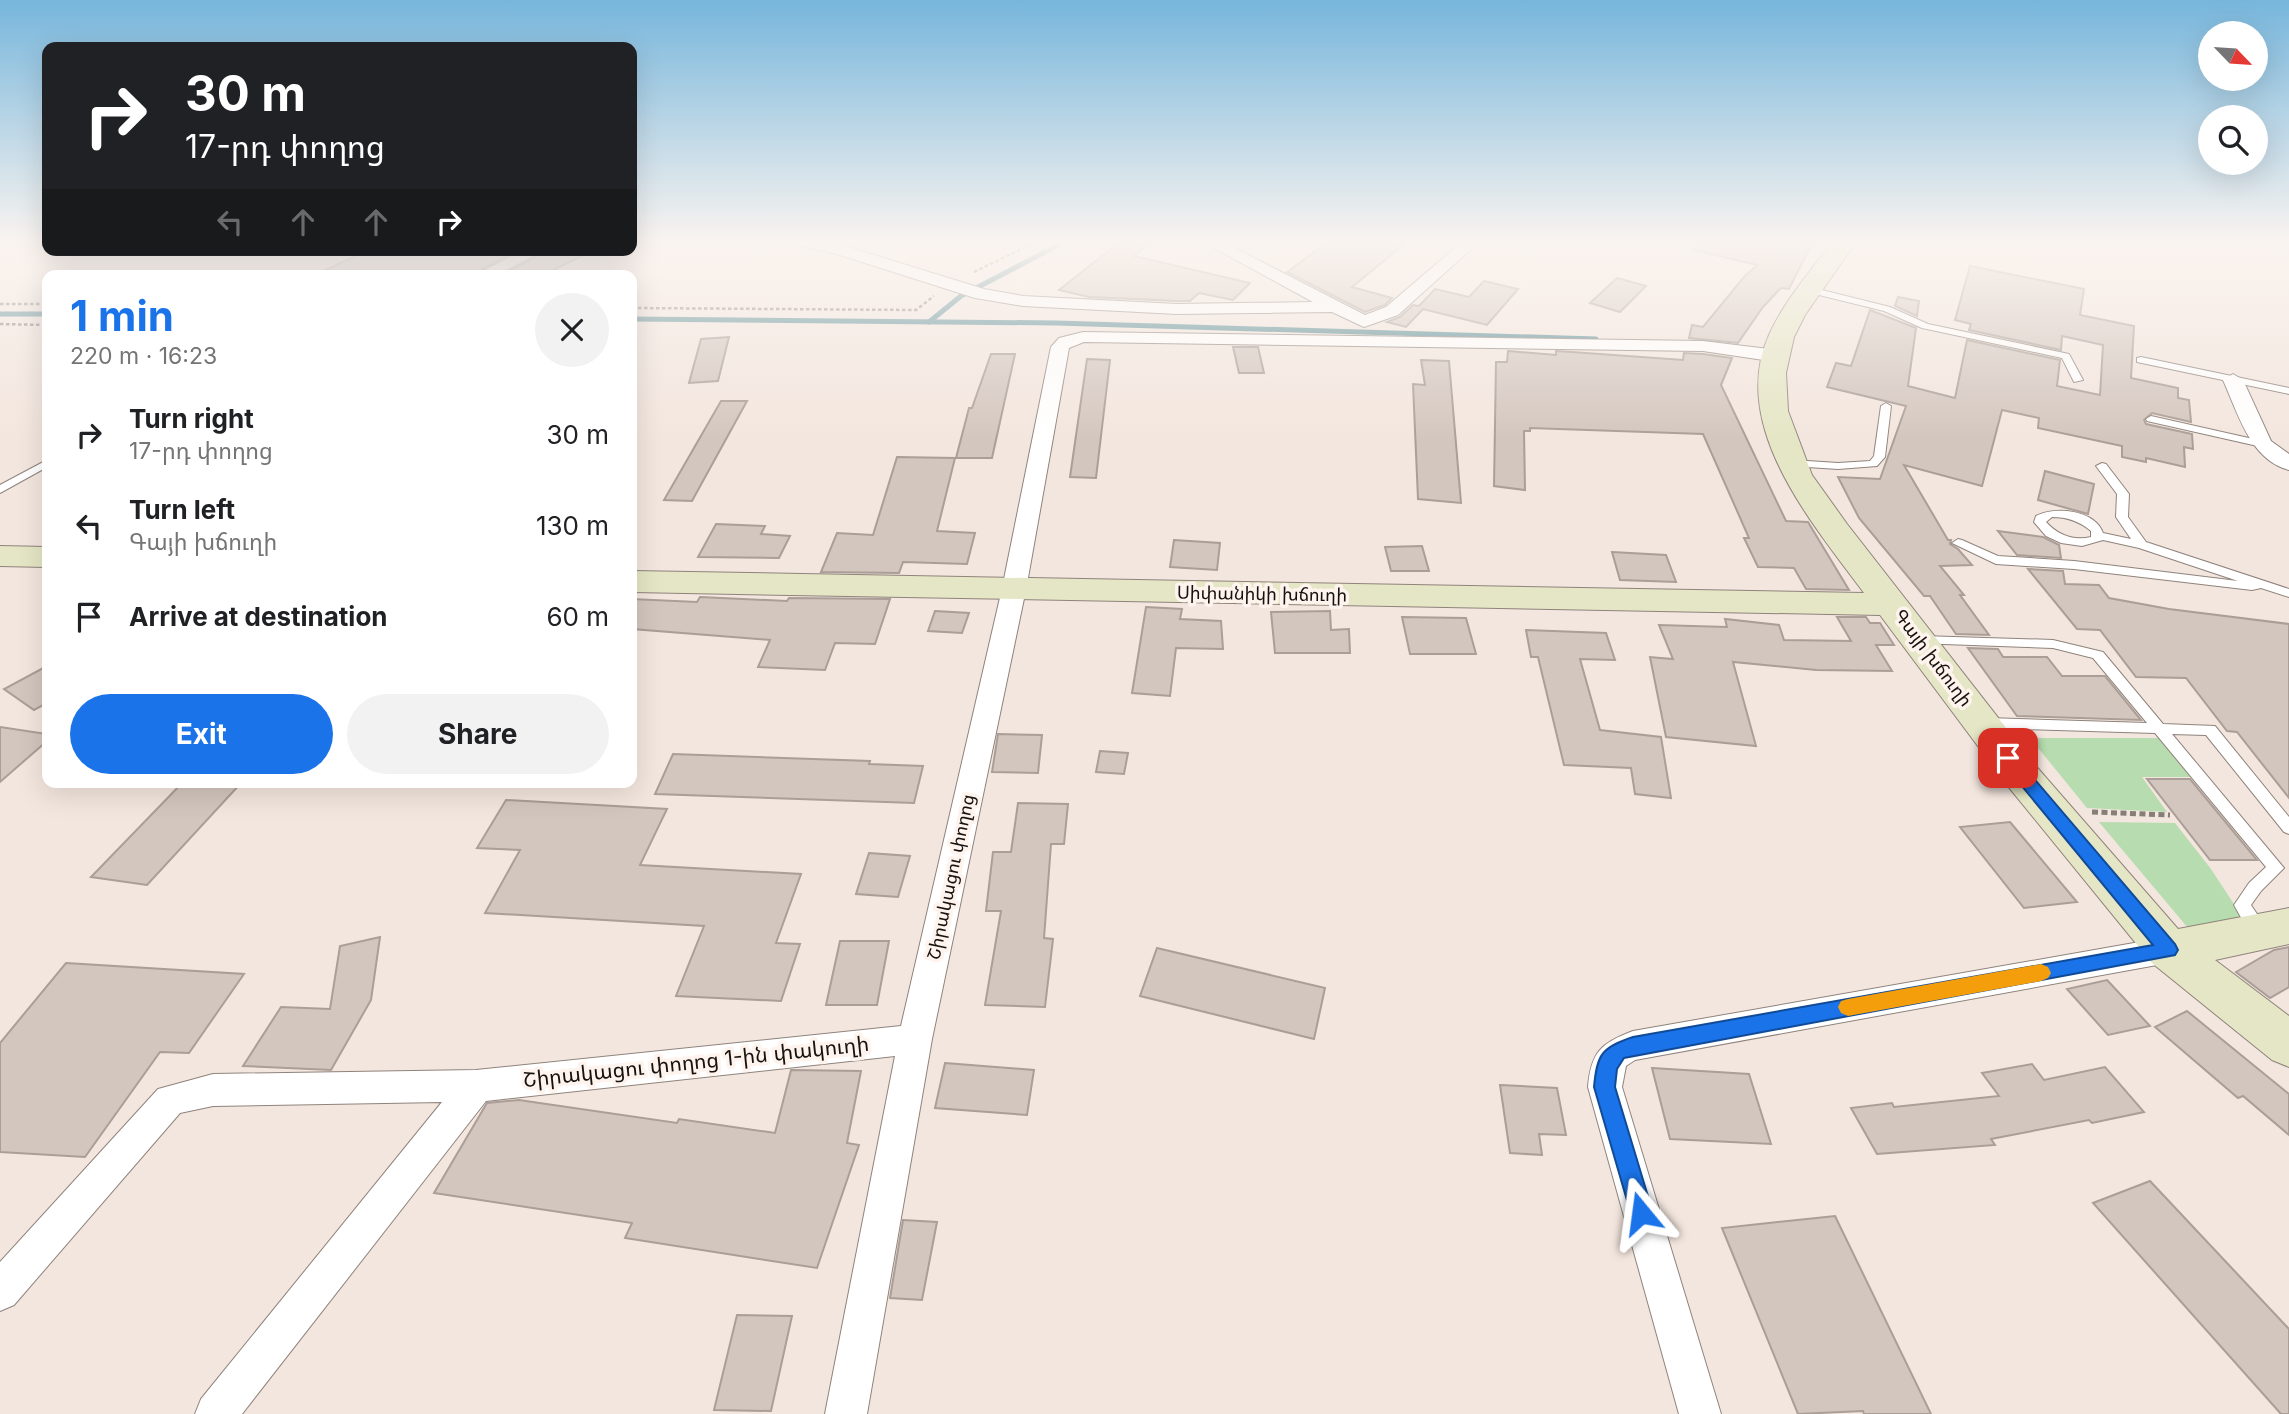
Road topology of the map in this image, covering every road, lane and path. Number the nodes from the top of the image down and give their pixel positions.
1 (637, 308) edge
2 (919, 308) edge
3 (1157, 308) edge
4 (1256, 308) edge
5 (1334, 308) edge
6 (1397, 308) edge
7 (1799, 308) edge
8 (1883, 308) edge
9 (0, 324) edge
10 (42, 325) edge
11 (1366, 331) junction
12 (1777, 356) junction
13 (2141, 360) dead end
14 (2078, 380) dead end
15 (2233, 380) junction
16 (2289, 391) edge
17 (1886, 406) dead end
18 (2151, 419) dead end
19 (2262, 444) junction
20 (1792, 463) junction
21 (2289, 464) edge
22 (42, 466) edge
23 (2102, 466) dead end
24 (0, 489) edge
25 (2098, 535) dead end
26 (1958, 543) dead end
27 (2142, 545) junction
28 (0, 556) edge
29 (42, 557) edge
30 (637, 582) edge
31 (2262, 584) junction
32 (1014, 589) junction
33 (2289, 593) edge
34 (1892, 604) junction
35 (1920, 640) junction
36 (1982, 723) junction
37 (2159, 727) junction
38 (2081, 812) dead end
39 (2170, 816) dead end
40 (2289, 828) edge
41 (2275, 929) edge
42 (2168, 950) junction
43 (915, 1039) junction
44 (2289, 1045) edge
45 (476, 1086) junction
46 (0, 1291) edge
47 (216, 1414) edge
48 (845, 1414) edge
49 (1700, 1414) edge

1 - 2 path
3 - 4 street
5 - 11 street
6 - 11 street
7 - 12 main road, Գայի խճուղի
8 - 14 lane
9 - 10 path
11 - 12 street
11 - 32 street, Շիրակացու փողոց
12 - 20 main road, Գայի խճուղի
13 - 15 lane
15 - 16 lane
15 - 19 street
17 - 20 lane
18 - 19 lane
19 - 21 street
20 - 34 main road, Գայի խճուղի
22 - 24 lane
23 - 27 lane
25 - 27 lane
26 - 31 lane
27 - 31 lane
28 - 29 main road
30 - 32 main road, Սիփանիկի խճուղի
31 - 33 lane
32 - 34 main road, Սիփանիկի խճուղի
32 - 43 street, Շիրակացու փողոց
34 - 35 main road, Գայի խճուղի
35 - 36 main road, Գայի խճուղի
35 - 37 lane
36 - 37 lane
36 - 42 main road, Գայի խճուղի
37 - 40 lane
37 - 41 lane
38 - 39 path
41 - 42 main road
42 - 44 main road, Գայի խճուղի
42 - 49 street
43 - 45 street, Շիրակացու փողոց 1-ին փակուղի
43 - 48 street, Շիրակացու փողոց
45 - 46 street, Շիրակացու փողոց 1-ին փակուղի
45 - 47 street

